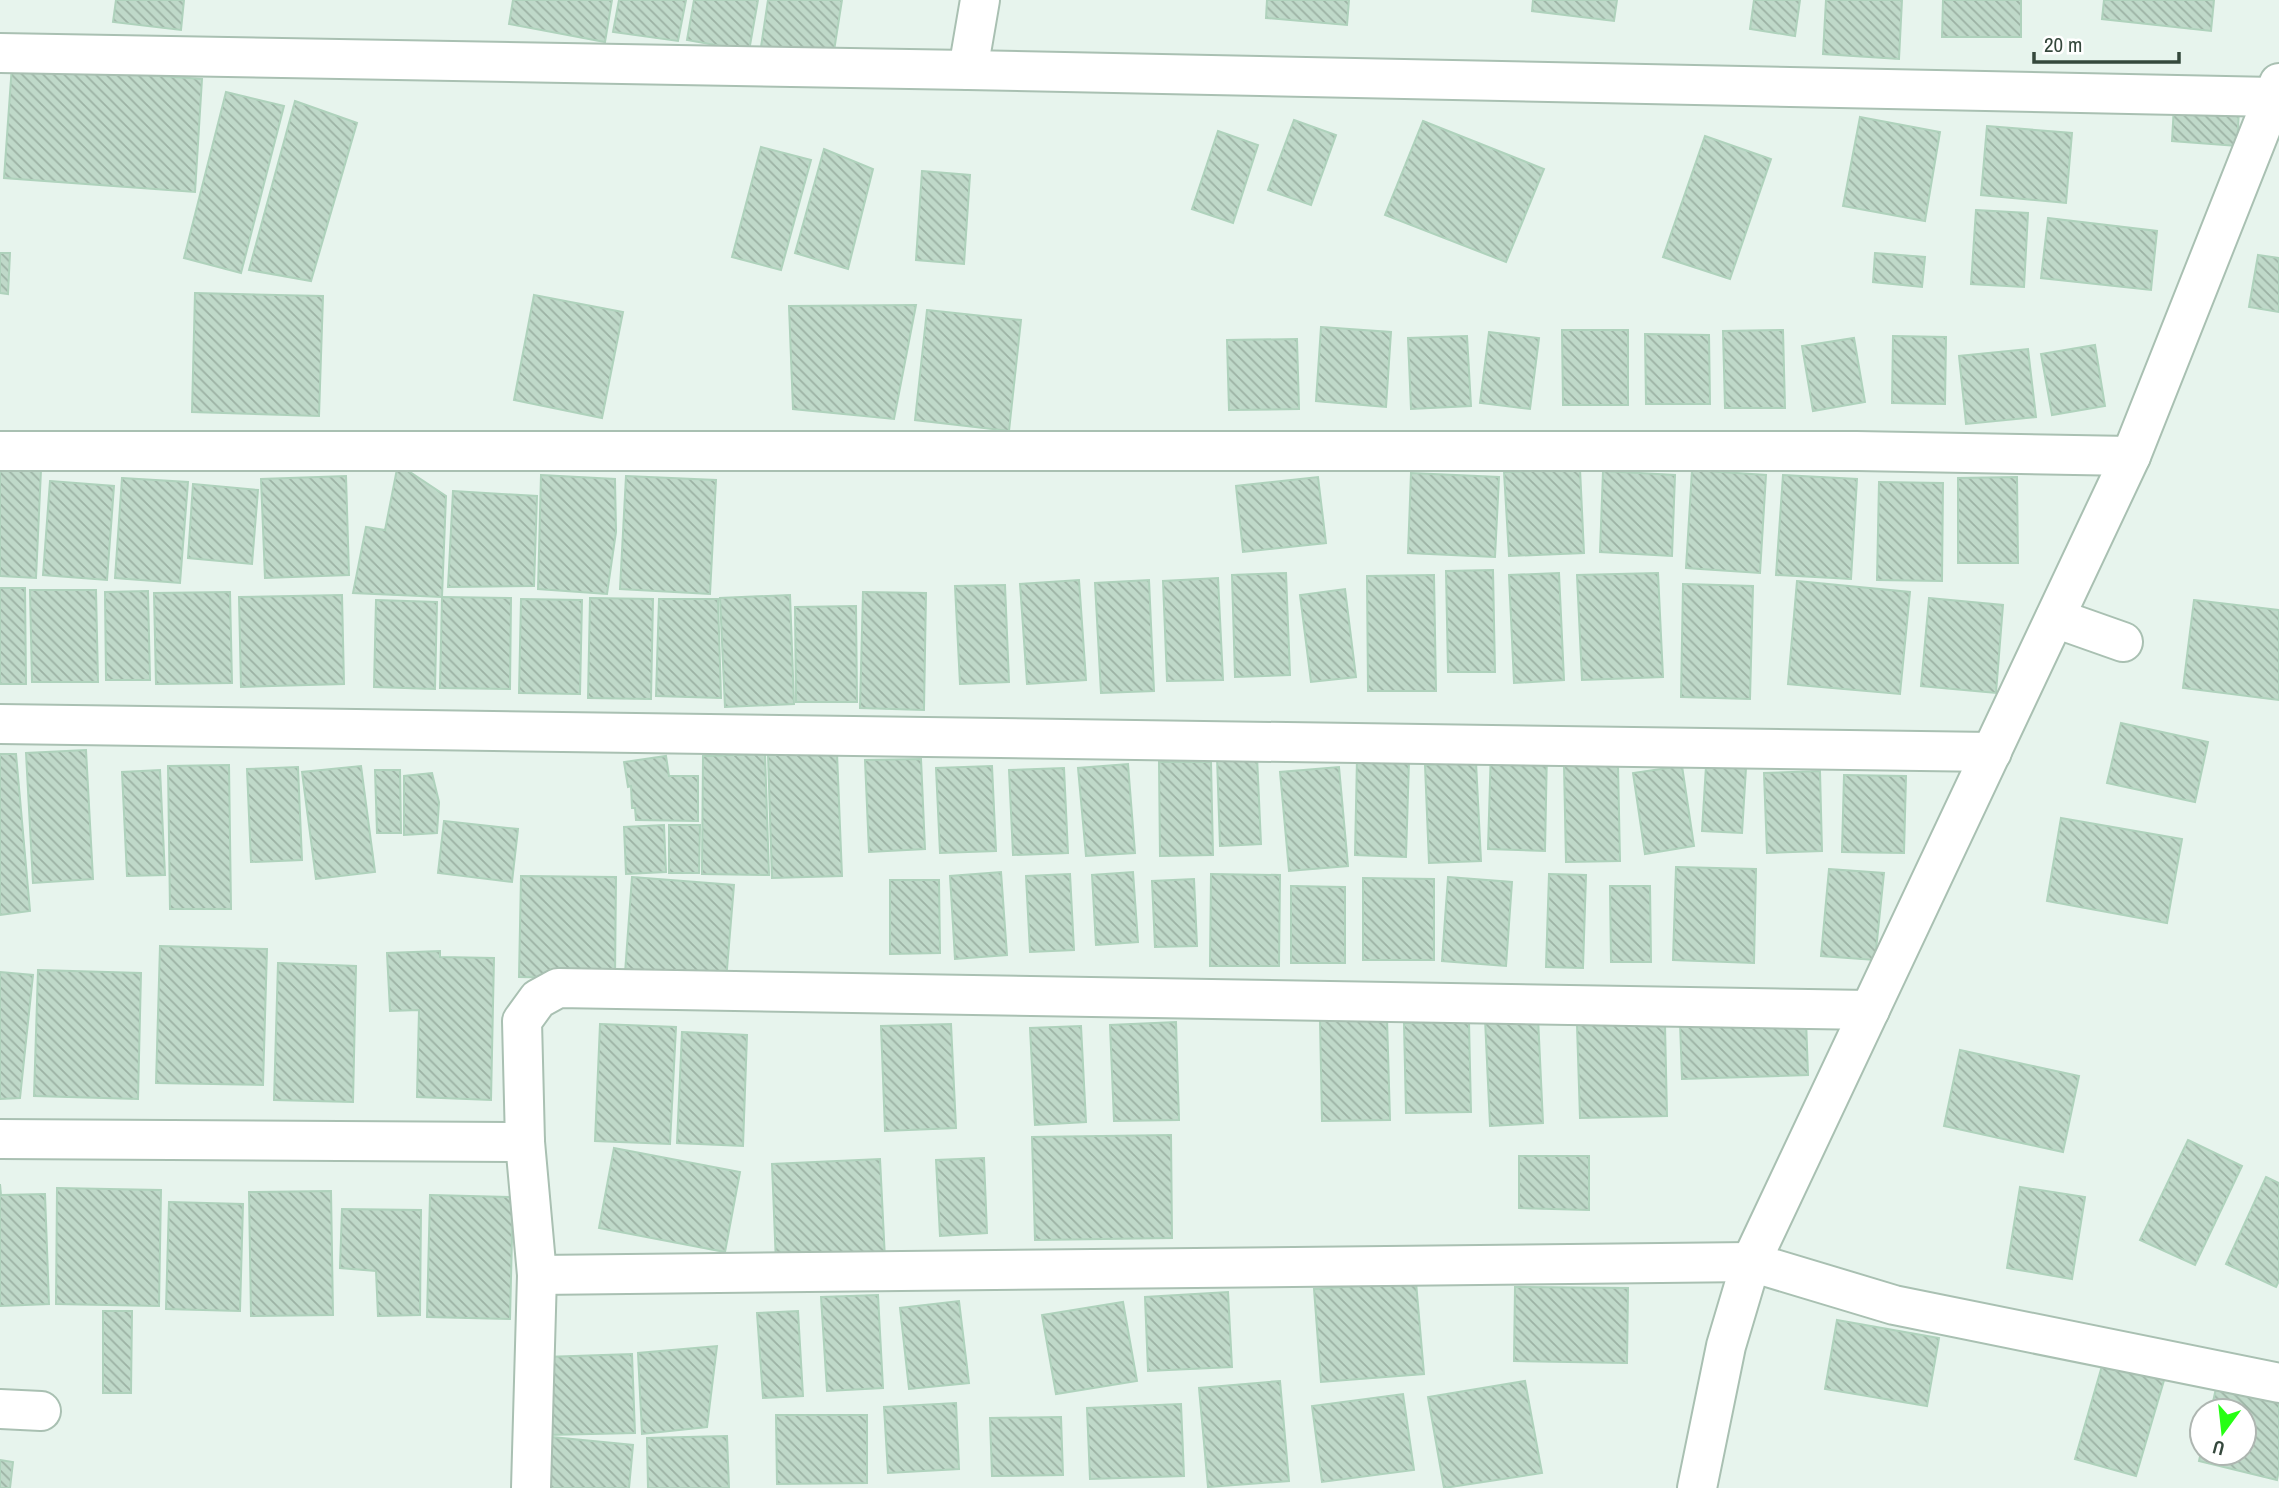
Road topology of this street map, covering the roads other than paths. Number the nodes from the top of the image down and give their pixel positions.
1 (980, 0) edge
2 (0, 53) edge
3 (968, 69) junction
4 (2276, 90) edge
5 (0, 451) edge
6 (2131, 456) junction
7 (2055, 618) junction
8 (2123, 642) dead end
9 (0, 724) edge
10 (1992, 752) junction
11 (1871, 1010) junction
12 (0, 1139) edge
13 (525, 1142) junction
14 (1751, 1262) junction
15 (537, 1275) junction
16 (2279, 1382) edge
17 (0, 1409) edge
18 (41, 1411) dead end
19 (531, 1488) edge
20 (1697, 1488) edge

1 - 3 street
2 - 3 street
3 - 4 street
4 - 6 street
5 - 6 street
6 - 7 street
7 - 8 street
7 - 10 street
9 - 10 street
10 - 11 street
11 - 13 street
11 - 14 street
12 - 13 street
13 - 15 street
14 - 15 street
14 - 16 street
14 - 20 street
15 - 19 street
17 - 18 street

